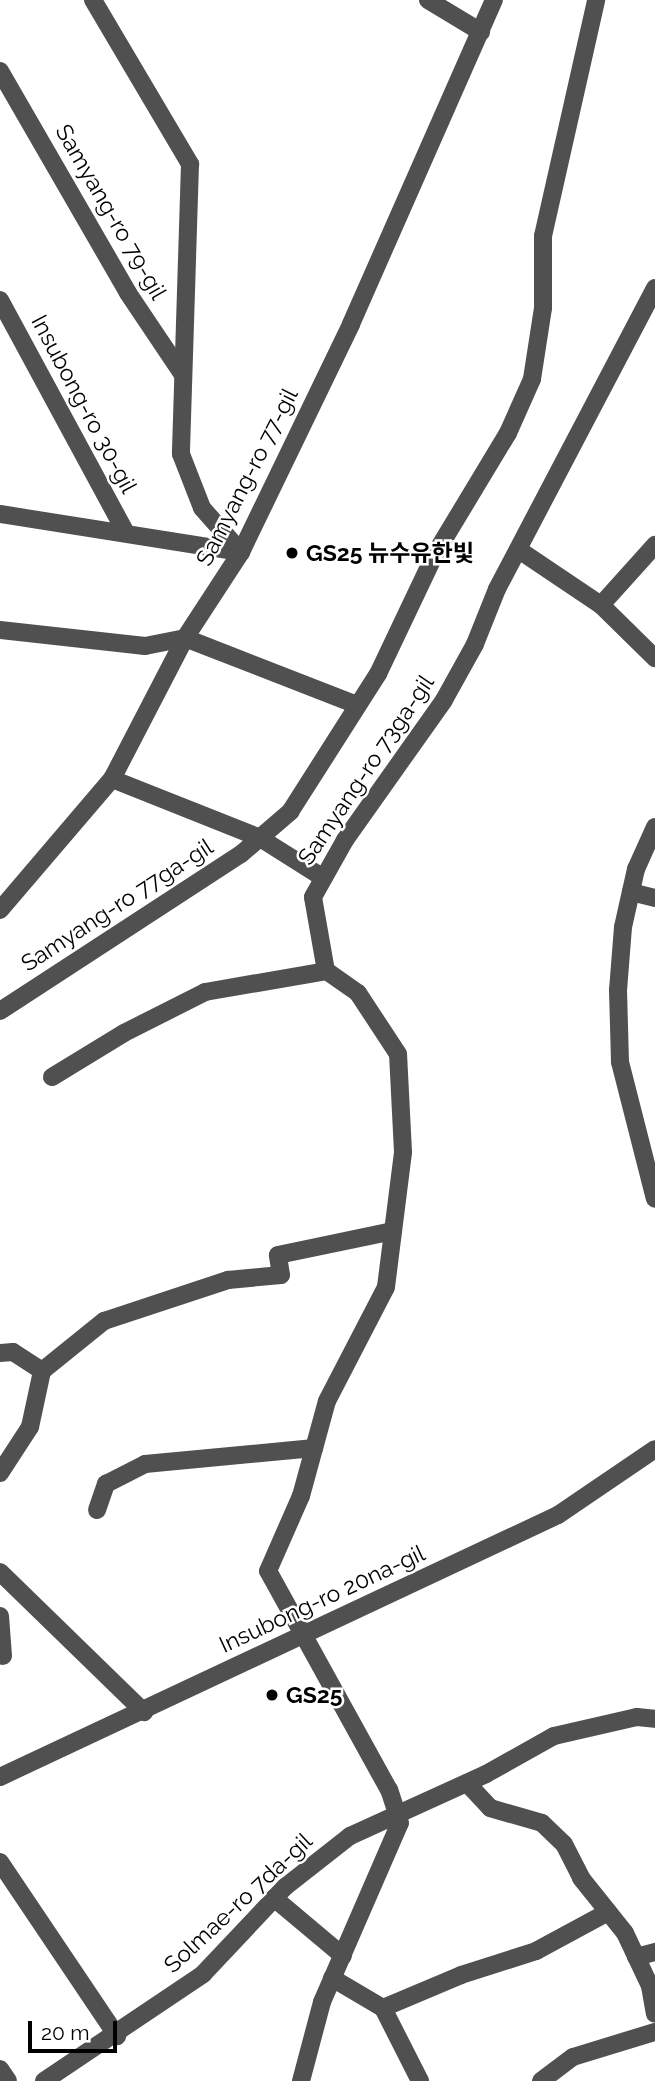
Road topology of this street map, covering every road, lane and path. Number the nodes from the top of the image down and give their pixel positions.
1 (93, 0) edge
2 (428, 0) edge
3 (494, 0) edge
4 (596, 0) edge
5 (481, 32) junction
6 (0, 71) edge
7 (655, 288) edge
8 (0, 300) edge
9 (183, 375) junction
10 (0, 514) edge
11 (125, 531) junction
12 (655, 545) edge
13 (519, 550) junction
14 (241, 552) junction
15 (601, 605) junction
16 (0, 631) edge
17 (185, 638) junction
18 (655, 658) edge
19 (357, 705) junction
20 (112, 779) junction
21 (655, 827) edge
22 (260, 838) junction
23 (322, 877) junction
24 (631, 892) junction
25 (655, 898) edge
26 (0, 910) edge
27 (326, 971) junction
28 (0, 1011) edge
29 (52, 1077) dead end
30 (655, 1199) edge
31 (393, 1231) junction
32 (0, 1353) edge
33 (42, 1371) junction
34 (314, 1448) junction
35 (655, 1449) edge
36 (0, 1473) edge
37 (97, 1510) dead end
38 (0, 1572) edge
39 (0, 1615) edge
40 (301, 1636) junction
41 (3, 1657) dead end
42 (144, 1712) junction
43 (655, 1719) edge
44 (0, 1777) edge
45 (467, 1783) junction
46 (397, 1813) junction
47 (0, 1862) edge
48 (274, 1898) junction
49 (608, 1912) junction
50 (655, 1952) edge
51 (343, 1955) junction
52 (636, 1957) junction
53 (332, 1978) junction
54 (383, 2008) junction
55 (655, 2014) edge
56 (655, 2032) edge
57 (117, 2036) junction
58 (0, 2069) edge
59 (8, 2081) edge
60 (44, 2081) edge
61 (301, 2081) edge
62 (420, 2081) edge
63 (541, 2081) edge

1 - 9 street, Samyang-ro 79-gil
2 - 5 street
3 - 5 street, Samyang-ro 77-gil
4 - 19 street, Samyang-ro 77ga-gil
5 - 14 street, Samyang-ro 77-gil
6 - 9 street, Samyang-ro 79-gil
7 - 13 street, Samyang-ro 73ga-gil
8 - 11 street, Insubong-ro 30-gil
9 - 14 street, Samyang-ro 79-gil
10 - 11 street
11 - 14 street
12 - 15 street
13 - 15 street
13 - 23 street, Samyang-ro 73ga-gil
14 - 17 street, Samyang-ro 77-gil
15 - 18 street
16 - 17 street
17 - 19 street
17 - 20 street, Samyang-ro 77-gil
19 - 22 street, Samyang-ro 77ga-gil
20 - 22 street, Samyang-ro 77ga-gil
20 - 26 street, Samyang-ro 77-gil
21 - 24 street
22 - 23 street, Samyang-ro 77ga-gil
22 - 28 street, Samyang-ro 77ga-gil
23 - 27 street, Samyang-ro 73ga-gil
24 - 25 street
24 - 30 street
27 - 29 street
27 - 31 street
31 - 33 street
31 - 34 street
32 - 33 street
33 - 36 street
34 - 37 street
34 - 40 street
35 - 40 street, Insubong-ro 20na-gil
38 - 42 street
39 - 41 street
40 - 42 street, Insubong-ro 20na-gil
40 - 46 street
42 - 44 street, Insubong-ro 20na-gil
43 - 45 street, Solmae-ro 7da-gil
45 - 46 street, Solmae-ro 7da-gil
45 - 49 street
46 - 48 street, Solmae-ro 7da-gil
46 - 51 street
47 - 57 street
48 - 51 street
48 - 57 street, Solmae-ro 7da-gil
49 - 52 street
49 - 54 street
50 - 52 street
51 - 53 street
52 - 55 street
53 - 54 street
53 - 61 street
54 - 62 street
56 - 63 street
57 - 60 street, Solmae-ro 7da-gil
58 - 59 street

